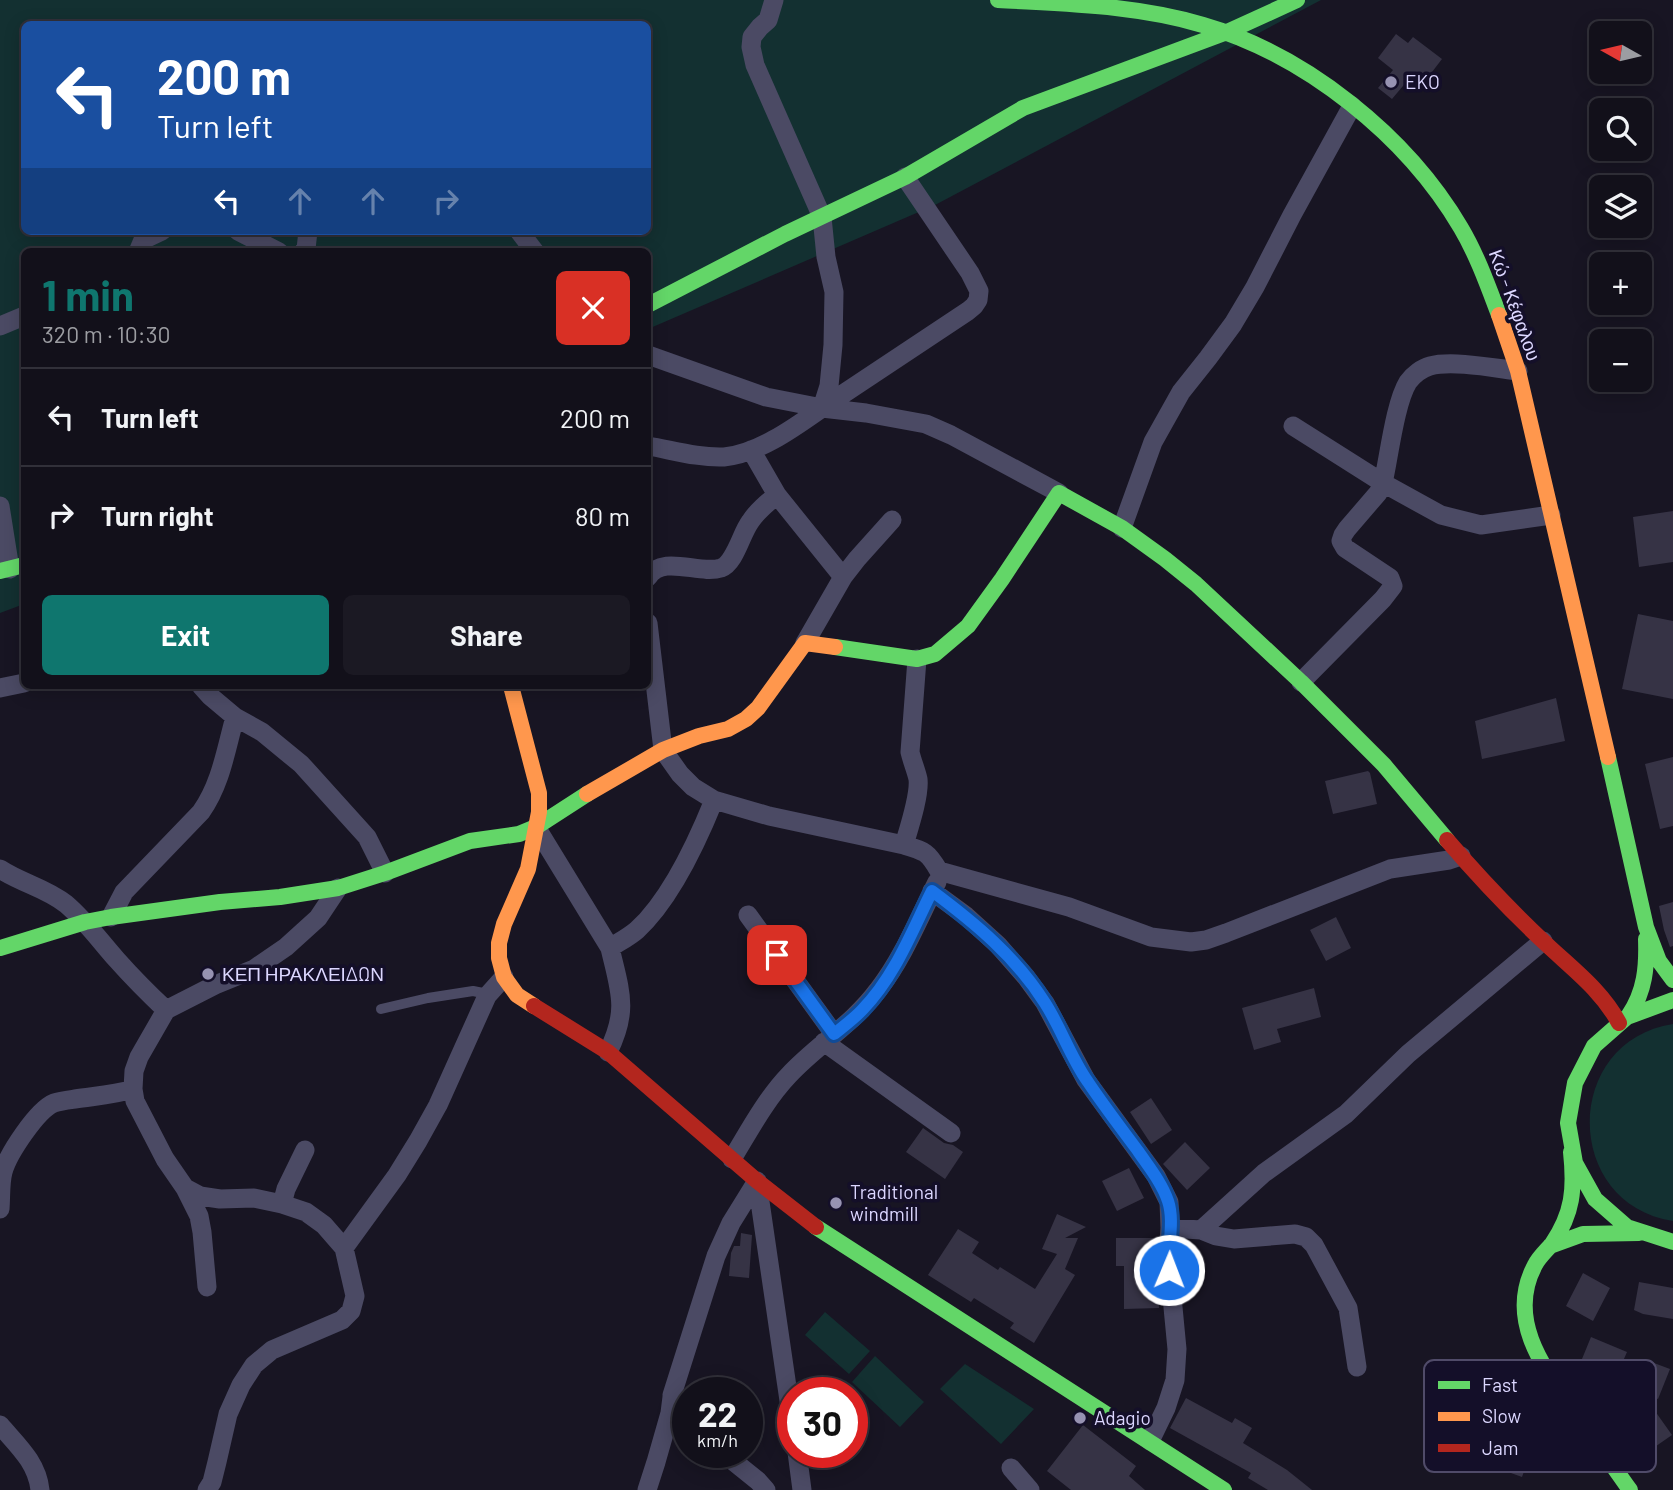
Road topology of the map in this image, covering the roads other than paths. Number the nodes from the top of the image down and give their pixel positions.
1 (774, 0) edge
2 (998, 0) edge
3 (1297, 0) edge
4 (1227, 32) junction
5 (1352, 106) junction
6 (905, 177) junction
7 (822, 217) junction
8 (154, 235) edge
9 (246, 235) edge
10 (140, 248) edge
11 (271, 248) edge
12 (651, 303) edge
13 (21, 317) edge
14 (0, 326) edge
15 (651, 356) edge
16 (1518, 371) junction
17 (822, 408) junction
18 (1293, 426) dead end
19 (651, 447) edge
20 (751, 450) junction
21 (1383, 484) junction
22 (1059, 493) junction
23 (777, 495) junction
24 (0, 506) edge
25 (1551, 515) junction
26 (892, 520) dead end
27 (1122, 528) junction
28 (12, 568) edge
29 (651, 572) edge
30 (843, 577) junction
31 (805, 643) junction
32 (651, 648) edge
33 (917, 659) junction
34 (1301, 682) junction
35 (21, 684) edge
36 (0, 688) edge
37 (203, 689) edge
38 (512, 689) edge
39 (235, 717) junction
40 (663, 750) junction
41 (714, 800) junction
42 (536, 827) junction
43 (904, 845) junction
44 (1461, 856) junction
45 (0, 869) edge
46 (939, 870) junction
47 (385, 873) junction
48 (338, 888) junction
49 (932, 891) junction
50 (748, 915) dead end
51 (111, 917) junction
52 (85, 922) junction
53 (1646, 926) junction
54 (1543, 942) junction
55 (0, 948) edge
56 (610, 948) junction
57 (504, 977) junction
58 (1673, 980) edge
59 (487, 996) junction
60 (1673, 1000) edge
61 (381, 1009) dead end
62 (166, 1010) junction
63 (1624, 1019) junction
64 (829, 1038) junction
65 (608, 1052) junction
66 (133, 1090) junction
67 (951, 1133) dead end
68 (305, 1150) dead end
69 (1572, 1152) junction
70 (732, 1159) junction
71 (1, 1173) edge
72 (757, 1181) junction
73 (185, 1188) junction
74 (282, 1204) junction
75 (0, 1209) edge
76 (1170, 1228) junction
77 (1201, 1230) junction
78 (1639, 1233) junction
79 (1670, 1243) edge
80 (1550, 1246) junction
81 (344, 1248) junction
82 (207, 1287) dead end
83 (1539, 1360) edge
84 (1357, 1367) dead end
85 (678, 1377) edge
86 (786, 1377) edge
87 (672, 1395) edge
88 (0, 1424) edge
89 (1150, 1441) junction
90 (742, 1468) edge
91 (799, 1468) edge
92 (1011, 1468) dead end
93 (1617, 1472) edge
94 (40, 1490) edge
95 (207, 1490) edge
96 (647, 1490) edge
97 (766, 1490) edge
98 (802, 1490) edge
99 (1030, 1490) edge
100 (1224, 1490) edge
101 (1630, 1490) edge

1 - 7 street
2 - 4 street, Κώ - Κέφαλου
3 - 4 street
4 - 5 street, Κώ - Κέφαλου
4 - 6 street
5 - 16 street, Κώ - Κέφαλου
5 - 27 street
6 - 7 street
6 - 17 street
7 - 12 street
7 - 17 street
8 - 10 street
9 - 11 street
13 - 14 street
15 - 17 street
16 - 21 street
16 - 25 street, Κώ - Κέφαλου
17 - 20 street
17 - 22 street
18 - 21 street
19 - 20 street
20 - 23 street
21 - 25 street
21 - 34 street
22 - 27 street
22 - 33 street
23 - 29 street
23 - 30 street
24 - 28 street
25 - 53 street, Κώ - Κέφαλου
26 - 30 street
27 - 34 street
30 - 31 street
31 - 33 street
31 - 40 street
32 - 40 street
33 - 43 street
34 - 44 street
35 - 36 street
37 - 39 street
38 - 42 street
39 - 47 street
39 - 51 street
40 - 41 street
40 - 42 street
41 - 43 street
41 - 56 street
42 - 47 street
42 - 56 street
42 - 57 street
43 - 46 street
44 - 46 street
44 - 54 street
45 - 52 street
46 - 49 street
47 - 48 street
48 - 51 street
48 - 62 street
49 - 64 street
49 - 76 street
50 - 64 street
51 - 52 street
52 - 55 street
52 - 62 street
53 - 58 street, Κώ - Κέφαλου
53 - 63 street, Κώ - Κέφαλου
54 - 63 street
54 - 77 street
56 - 65 street
57 - 59 street
57 - 65 street
59 - 61 lane
59 - 81 street
60 - 63 street
62 - 66 street
63 - 69 street
64 - 67 street
64 - 70 street
65 - 70 street
66 - 71 street
66 - 73 street
68 - 74 street
69 - 78 street
69 - 80 street
70 - 72 street
71 - 75 street
72 - 85 street
72 - 86 street
72 - 89 street
73 - 74 street
73 - 82 street
74 - 81 street
76 - 77 street
76 - 89 street
77 - 84 street
78 - 79 street
78 - 80 street
80 - 83 street
81 - 95 street
87 - 96 street
88 - 94 street
89 - 100 street
90 - 97 street
91 - 98 street
92 - 99 street
93 - 101 street

